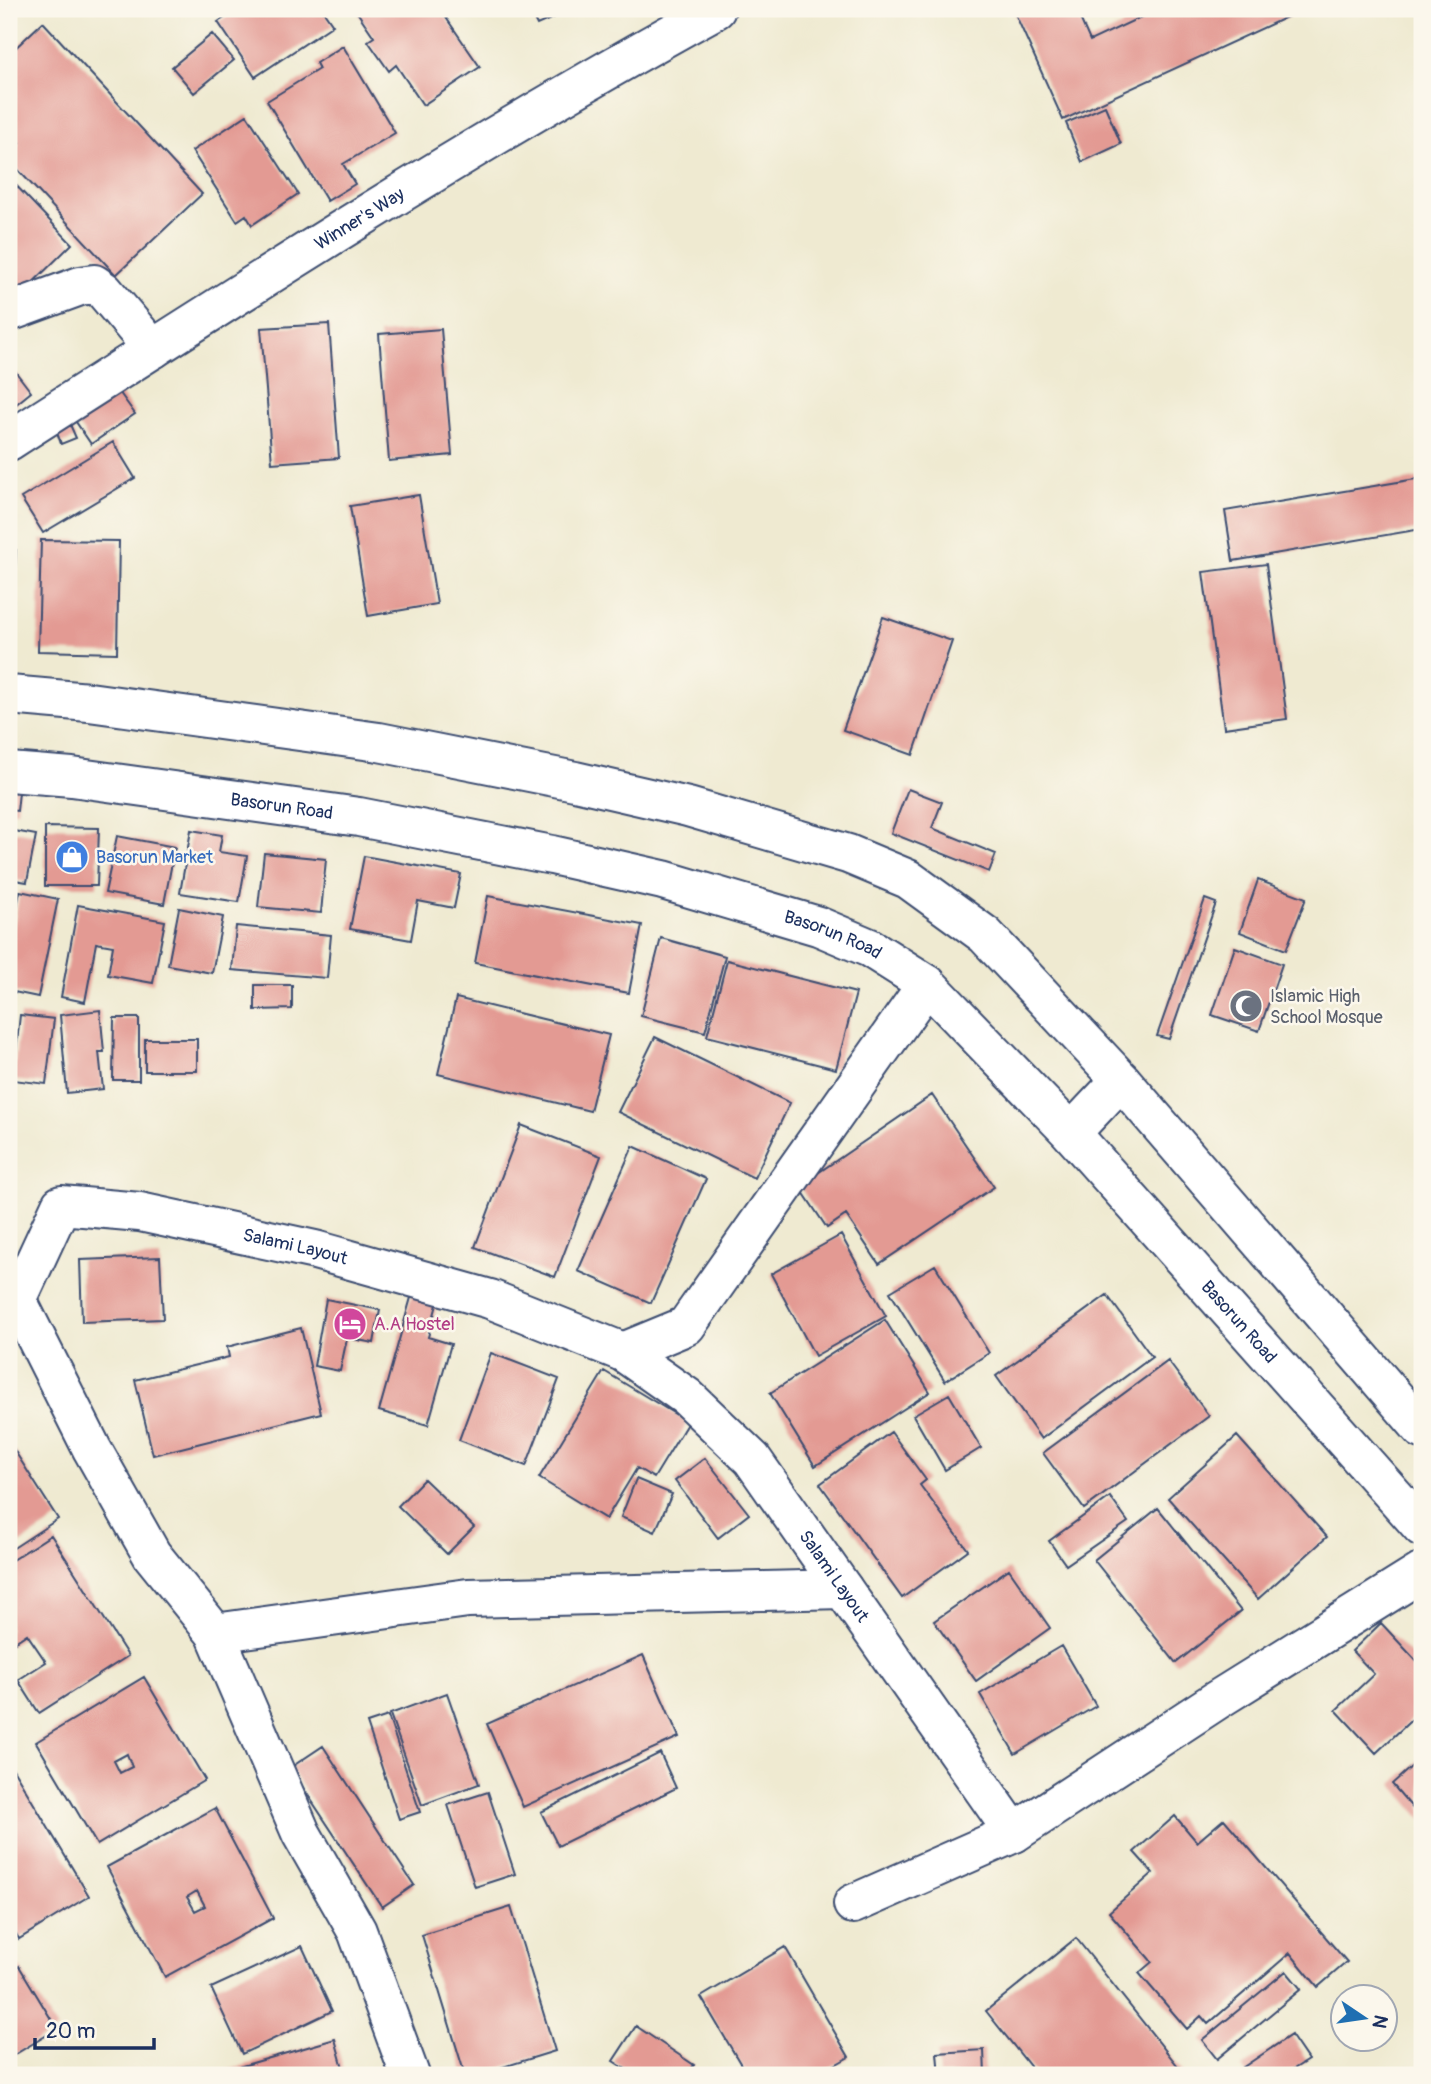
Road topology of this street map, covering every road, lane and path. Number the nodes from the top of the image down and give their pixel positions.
1 (716, 9) edge
2 (9, 312) edge
3 (153, 349) junction
4 (9, 441) edge
5 (9, 695) edge
6 (9, 772) edge
7 (927, 984) junction
8 (1121, 1080) junction
9 (1071, 1133) junction
10 (623, 1352) junction
11 (1422, 1429) edge
12 (1422, 1527) edge
13 (1422, 1572) edge
14 (843, 1589) junction
15 (215, 1633) junction
16 (1014, 1833) junction
17 (853, 1904) dead end
18 (410, 2075) edge

1 - 3 street, Winner's Way
2 - 3 street
3 - 4 street, Winner's Way
5 - 8 street
6 - 7 street, Basorun Road
7 - 9 street, Basorun Road
7 - 10 street
8 - 9 street
8 - 11 street
9 - 12 street, Basorun Road
10 - 14 street, Salami Layout
10 - 15 street, Salami Layout
13 - 16 street
14 - 15 street
14 - 16 street, Salami Layout
15 - 18 street
16 - 17 street

